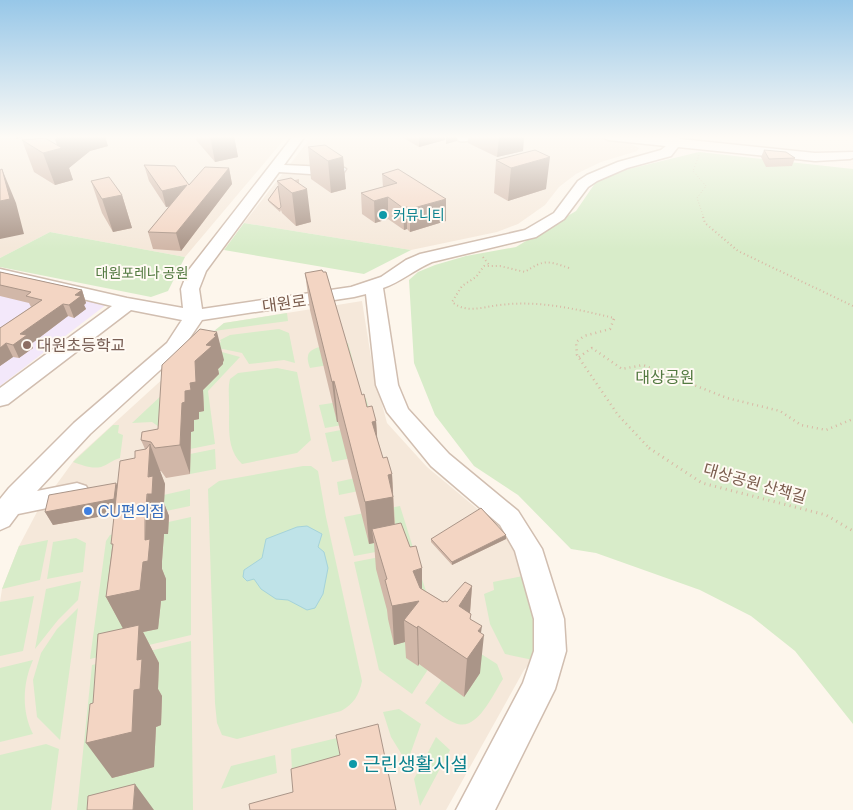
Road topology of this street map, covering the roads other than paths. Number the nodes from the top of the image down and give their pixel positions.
1 (270, 174) edge
2 (600, 174) edge
3 (0, 274) edge
4 (374, 286) junction
5 (127, 304) junction
6 (193, 316) junction
7 (0, 399) edge
8 (96, 490) edge
9 (7, 503) edge
10 (475, 810) edge

1 - 6 street
2 - 4 street, 대원로
3 - 5 street, 대원로
4 - 6 street, 대원로
4 - 10 street
5 - 6 street, 대원로
5 - 7 street
6 - 9 street
8 - 9 street

